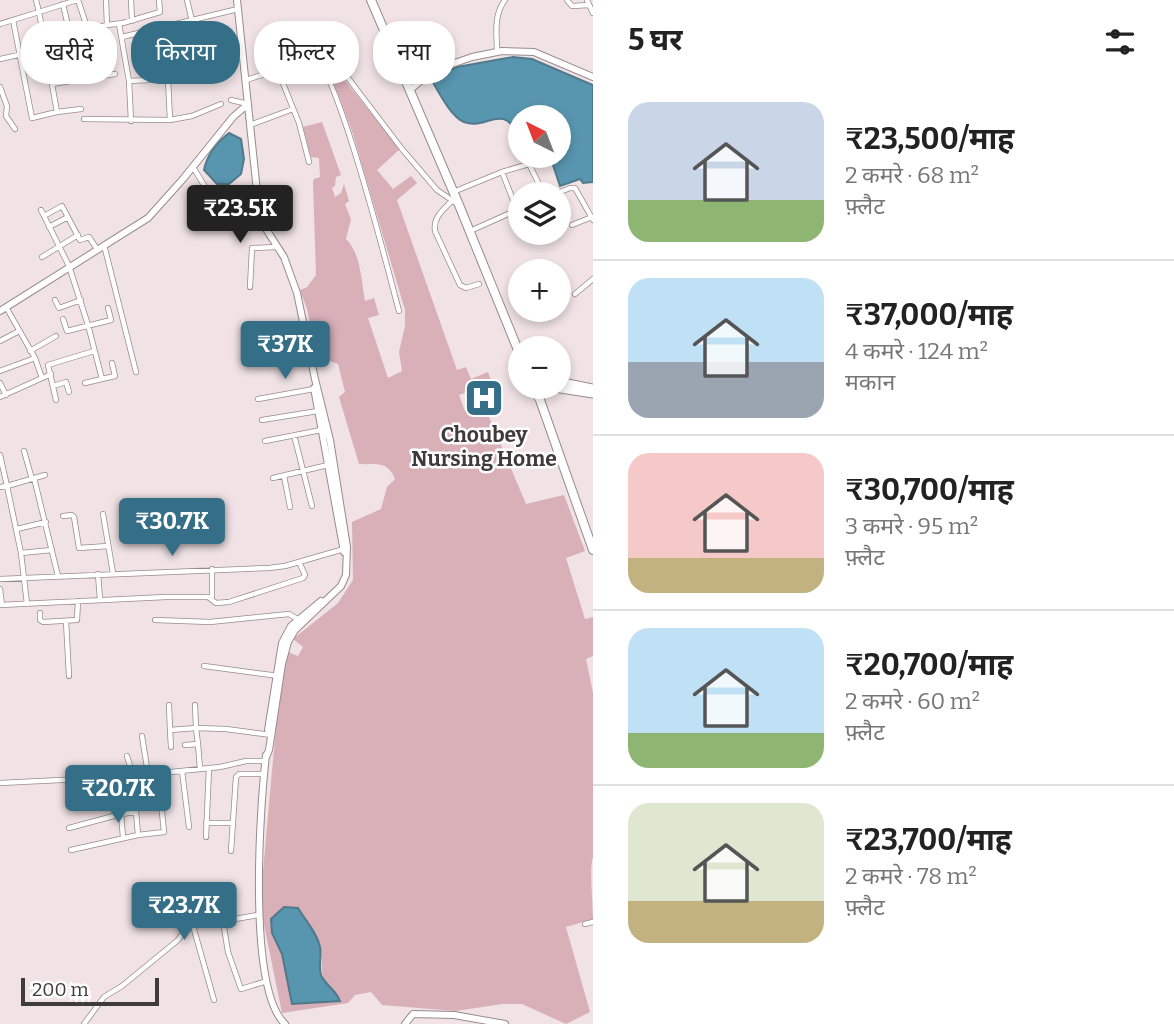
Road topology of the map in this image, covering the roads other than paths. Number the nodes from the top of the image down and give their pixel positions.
1 (36, 0) edge
2 (79, 0) edge
3 (106, 0) edge
4 (131, 0) edge
5 (159, 0) edge
6 (187, 0) edge
7 (237, 0) edge
8 (371, 0) edge
9 (376, 0) edge
10 (505, 0) edge
11 (567, 0) edge
12 (589, 2) edge
13 (63, 4) junction
14 (237, 9) junction
15 (39, 12) junction
16 (593, 13) edge
17 (13, 20) junction
18 (192, 20) junction
19 (41, 21) edge
20 (67, 21) edge
21 (85, 21) edge
22 (107, 21) edge
23 (131, 21) edge
24 (132, 21) joint
25 (188, 21) edge
26 (0, 24) edge
27 (117, 24) edge
28 (120, 24) junction
29 (131, 35) edge
30 (122, 37) junction
31 (497, 52) junction
32 (19, 53) junction
33 (242, 56) joint
34 (0, 59) edge
35 (254, 77) edge
36 (593, 77) edge
37 (245, 80) junction
38 (129, 81) joint
39 (52, 84) edge
40 (168, 84) edge
41 (283, 84) edge
42 (330, 84) edge
43 (353, 84) edge
44 (0, 88) edge
45 (412, 88) junction
46 (232, 100) dead end
47 (221, 104) dead end
48 (248, 104) junction
49 (293, 109) junction
50 (81, 110) dead end
51 (57, 113) junction
52 (85, 119) dead end
53 (170, 120) junction
54 (131, 121) junction
55 (250, 125) junction
56 (15, 128) dead end
57 (309, 162) dead end
58 (193, 167) junction
59 (514, 168) edge
60 (502, 172) junction
61 (508, 186) edge
62 (571, 188) edge
63 (207, 190) dead end
64 (458, 190) junction
65 (456, 203) junction
66 (41, 210) dead end
67 (508, 214) edge
68 (44, 216) junction
69 (68, 217) junction
70 (592, 218) edge
71 (572, 225) dead end
72 (49, 227) junction
73 (472, 230) junction
74 (78, 235) junction
75 (104, 244) junction
76 (59, 246) junction
77 (278, 247) junction
78 (97, 249) junction
79 (42, 257) dead end
80 (69, 266) junction
81 (593, 279) edge
82 (479, 285) dead end
83 (250, 287) dead end
84 (575, 294) dead end
85 (55, 300) dead end
86 (81, 300) junction
87 (108, 308) dead end
88 (3, 309) edge
89 (399, 311) dead end
90 (63, 319) dead end
91 (88, 325) junction
92 (19, 331) junction
93 (56, 336) dead end
94 (513, 336) edge
95 (518, 336) edge
96 (0, 341) edge
97 (30, 351) junction
98 (94, 351) junction
99 (35, 358) junction
100 (112, 363) dead end
101 (0, 370) edge
102 (136, 372) dead end
103 (51, 374) junction
104 (42, 378) junction
105 (102, 379) junction
106 (0, 383) edge
107 (85, 383) dead end
108 (571, 384) edge
109 (53, 386) junction
110 (593, 388) edge
111 (316, 389) junction
112 (571, 391) edge
113 (69, 392) dead end
114 (593, 394) edge
115 (3, 396) edge
116 (258, 399) dead end
117 (56, 400) dead end
118 (540, 400) edge
119 (317, 411) junction
120 (262, 420) dead end
121 (322, 430) junction
122 (294, 435) junction
123 (265, 441) dead end
124 (24, 451) dead end
125 (0, 454) edge
126 (329, 465) junction
127 (303, 471) junction
128 (45, 475) dead end
129 (284, 476) junction
130 (273, 478) dead end
131 (33, 479) junction
132 (6, 486) junction
133 (0, 487) edge
134 (312, 506) dead end
135 (290, 507) dead end
136 (103, 514) dead end
137 (63, 516) dead end
138 (46, 522) junction
139 (17, 529) junction
140 (108, 546) junction
141 (345, 548) junction
142 (52, 550) junction
143 (593, 550) edge
144 (21, 553) junction
145 (299, 562) junction
146 (212, 569) junction
147 (113, 573) junction
148 (98, 574) junction
149 (58, 576) junction
150 (23, 578) junction
151 (0, 579) edge
152 (0, 589) edge
153 (212, 598) junction
154 (100, 600) junction
155 (78, 601) junction
156 (27, 604) junction
157 (1, 605) edge
158 (40, 613) dead end
159 (155, 620) dead end
160 (66, 621) junction
161 (300, 621) junction
162 (204, 666) dead end
163 (69, 676) dead end
164 (278, 676) junction
165 (169, 705) dead end
166 (195, 705) dead end
167 (196, 728) junction
168 (170, 730) junction
169 (270, 735) junction
170 (142, 736) dead end
171 (198, 744) junction
172 (186, 745) dead end
173 (171, 747) dead end
174 (127, 757) dead end
175 (265, 759) junction
176 (209, 768) junction
177 (200, 769) junction
178 (181, 771) junction
179 (158, 773) junction
180 (148, 774) junction
181 (264, 774) junction
182 (133, 776) junction
183 (0, 783) edge
184 (120, 799) dead end
185 (136, 812) junction
186 (121, 814) junction
187 (206, 823) junction
188 (232, 823) junction
189 (189, 827) dead end
190 (69, 828) dead end
191 (138, 835) junction
192 (123, 837) junction
193 (206, 837) dead end
194 (71, 850) dead end
195 (231, 851) dead end
196 (178, 898) dead end
197 (258, 915) junction
198 (223, 921) junction
199 (593, 922) edge
200 (585, 924) dead end
201 (193, 926) junction
202 (267, 981) junction
203 (214, 1000) dead end
204 (84, 1024) edge
205 (285, 1024) edge
206 (405, 1024) edge
207 (505, 1024) edge

1 - 15 street
2 - 13 street
2 - 21 street
3 - 22 street
4 - 24 street
5 - 24 street
6 - 18 street
7 - 14 street
8 - 45 highway
9 - 45 highway
10 - 31 street
11 - 12 street
12 - 16 street
13 - 15 street
13 - 20 street
14 - 18 street
14 - 33 street
15 - 17 street
15 - 19 street
17 - 26 street
17 - 32 street
18 - 25 street
23 - 28 street
27 - 28 street
28 - 30 street
29 - 30 street
30 - 38 street
31 - 36 street
31 - 45 street
32 - 34 street
32 - 51 street
33 - 37 street
35 - 37 street
37 - 48 street
38 - 54 street
39 - 51 street
40 - 53 street
41 - 49 street
42 - 89 street
43 - 65 street
44 - 56 street
45 - 64 highway
45 - 65 highway
46 - 48 street
47 - 53 street
48 - 55 street
48 - 58 street
49 - 55 street
49 - 57 street
50 - 51 street
52 - 54 street
53 - 54 street
55 - 77 street
58 - 63 street
58 - 75 street
59 - 60 street
60 - 61 street
60 - 64 street
62 - 70 street
64 - 73 highway
65 - 73 highway
65 - 82 street
66 - 68 street
67 - 73 street
68 - 69 street
68 - 72 street
69 - 72 street
69 - 74 street
70 - 71 street
72 - 76 street
73 - 94 highway
73 - 95 highway
74 - 76 street
74 - 78 street
75 - 78 street
75 - 102 street
76 - 79 street
76 - 80 street
77 - 83 street
77 - 111 street
78 - 80 street
80 - 86 street
80 - 88 street
81 - 84 street
85 - 86 street
86 - 91 street
87 - 91 street
88 - 92 street
90 - 91 street
91 - 98 street
92 - 96 street
92 - 97 street
93 - 97 street
97 - 99 street
98 - 103 street
98 - 105 street
99 - 101 street
99 - 104 street
100 - 105 street
103 - 104 street
103 - 109 street
104 - 115 street
105 - 107 street
106 - 115 street
108 - 110 main road
109 - 113 street
109 - 117 street
111 - 116 street
111 - 119 street
111 - 141 street
112 - 114 main road
118 - 143 highway
119 - 120 street
119 - 121 street
121 - 122 street
121 - 126 street
122 - 123 street
122 - 127 street
124 - 131 street
125 - 132 street
126 - 127 street
126 - 141 street
127 - 129 street
127 - 134 street
128 - 131 street
129 - 130 street
129 - 135 street
131 - 132 street
131 - 138 street
132 - 133 street
132 - 139 street
136 - 140 street
137 - 140 street
138 - 139 street
138 - 142 street
139 - 144 street
140 - 147 street
141 - 145 street
141 - 161 street
142 - 144 street
142 - 149 street
144 - 150 street
145 - 146 street
145 - 153 street
146 - 147 street
146 - 153 street
147 - 148 street
148 - 149 street
148 - 154 street
149 - 150 street
150 - 151 street
150 - 156 street
152 - 157 street
153 - 154 street
154 - 155 street
155 - 156 street
155 - 160 street
156 - 157 street
158 - 160 street
159 - 161 street
160 - 163 street
161 - 164 street
162 - 164 street
164 - 169 street
165 - 168 street
166 - 167 street
167 - 168 street
167 - 169 street
167 - 171 street
168 - 173 street
169 - 175 street
170 - 180 street
171 - 172 street
171 - 177 street
174 - 182 street
175 - 176 street
175 - 181 street
176 - 177 street
176 - 187 street
177 - 178 street
178 - 179 street
178 - 189 street
179 - 180 street
179 - 191 street
180 - 182 street
181 - 188 street
181 - 197 street
182 - 183 street
182 - 185 street
184 - 186 street
185 - 186 street
185 - 191 street
186 - 190 street
186 - 192 street
187 - 188 street
187 - 193 street
188 - 195 street
191 - 192 street
192 - 194 street
196 - 201 street
197 - 198 street
197 - 202 street
198 - 201 street
198 - 202 street
199 - 200 street
201 - 203 street
201 - 204 street
202 - 205 street
206 - 207 street

